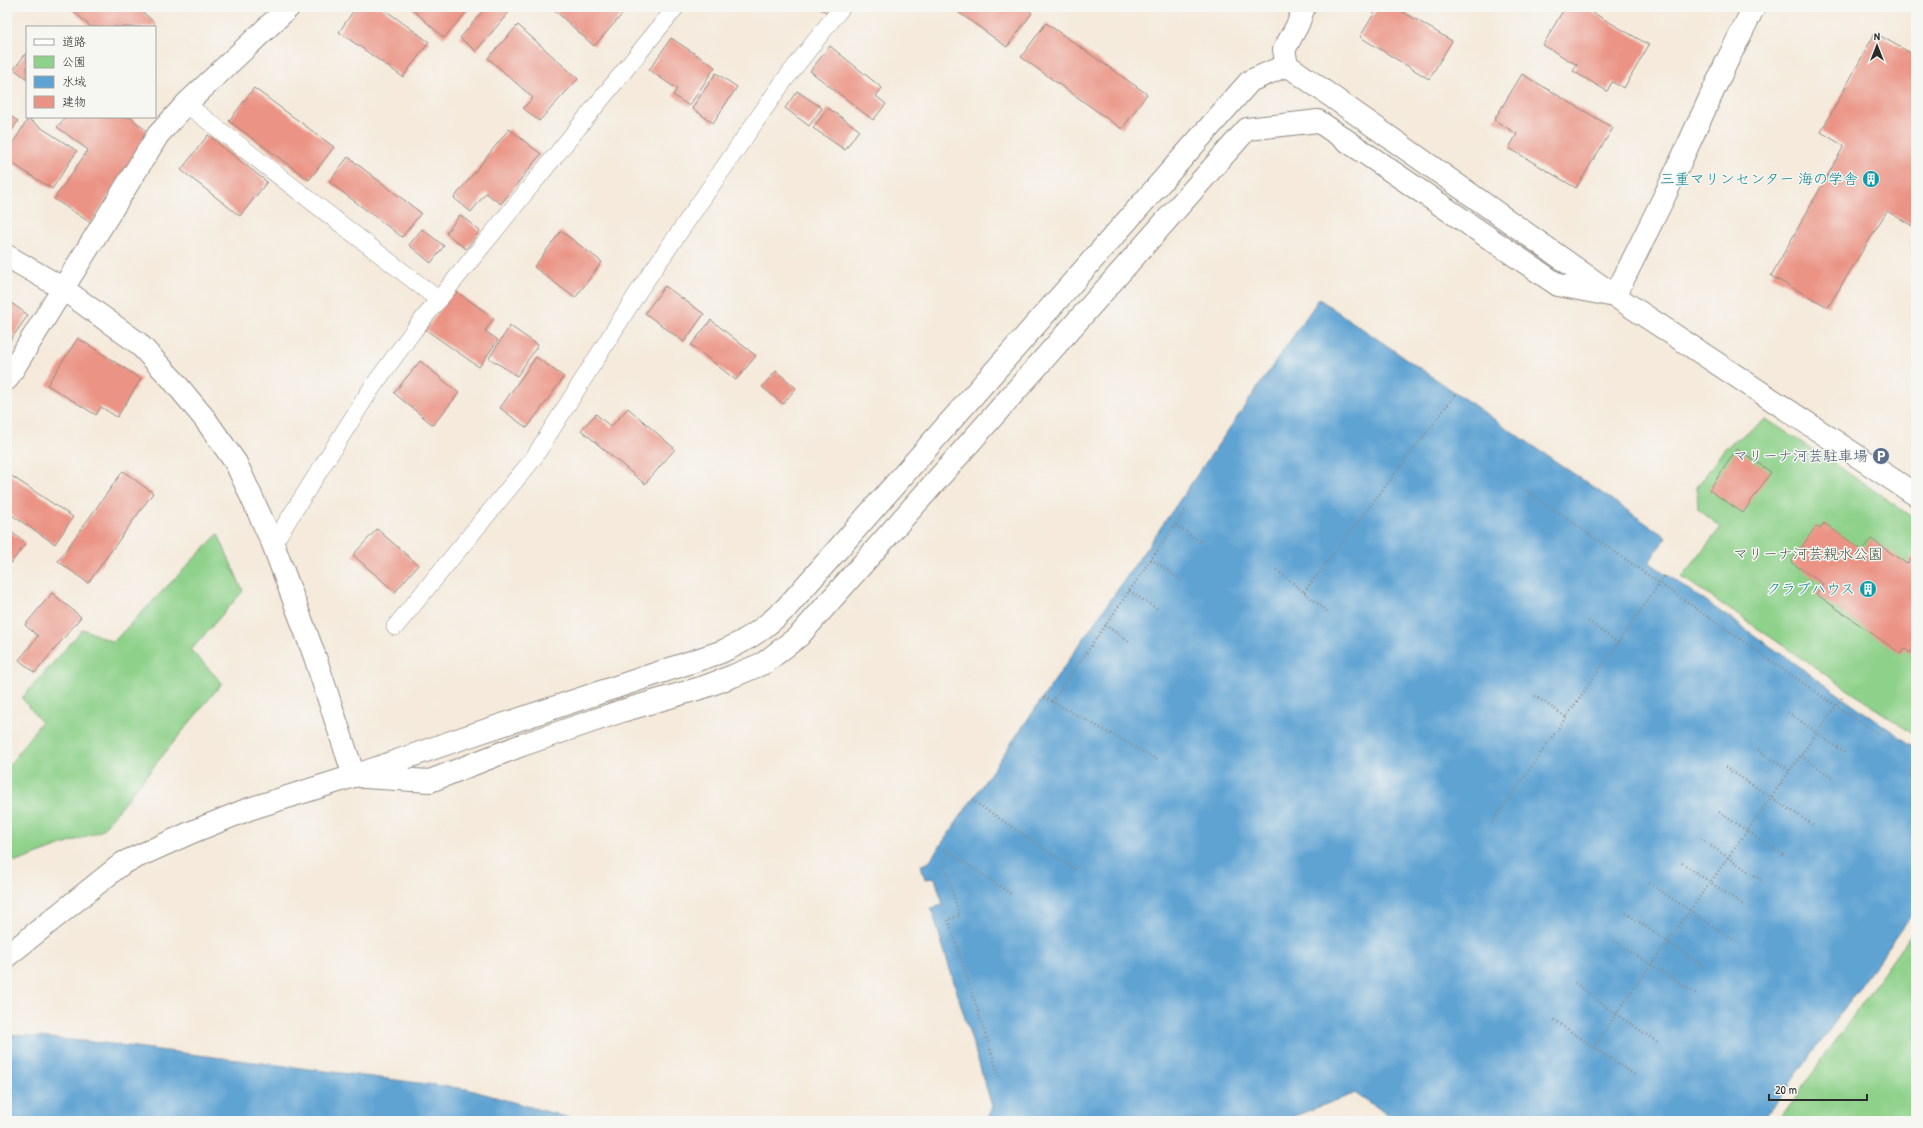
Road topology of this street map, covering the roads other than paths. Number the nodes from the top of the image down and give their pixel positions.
1 (289, 7) edge
2 (676, 7) edge
3 (842, 7) edge
4 (1304, 7) edge
5 (1754, 7) edge
6 (1287, 65) junction
7 (186, 104) junction
8 (7, 256) edge
9 (62, 288) junction
10 (1615, 296) junction
11 (439, 300) junction
12 (7, 379) edge
13 (1916, 495) edge
14 (273, 544) junction
15 (395, 628) dead end
16 (354, 776) junction
17 (7, 956) edge

1 - 7 street
2 - 11 lane
3 - 15 lane
4 - 6 street
5 - 10 street
6 - 10 street
6 - 16 street
7 - 9 street
7 - 11 lane
8 - 9 street
9 - 12 street
9 - 14 street
10 - 13 street
10 - 16 street
11 - 14 lane
14 - 16 street
16 - 17 street

